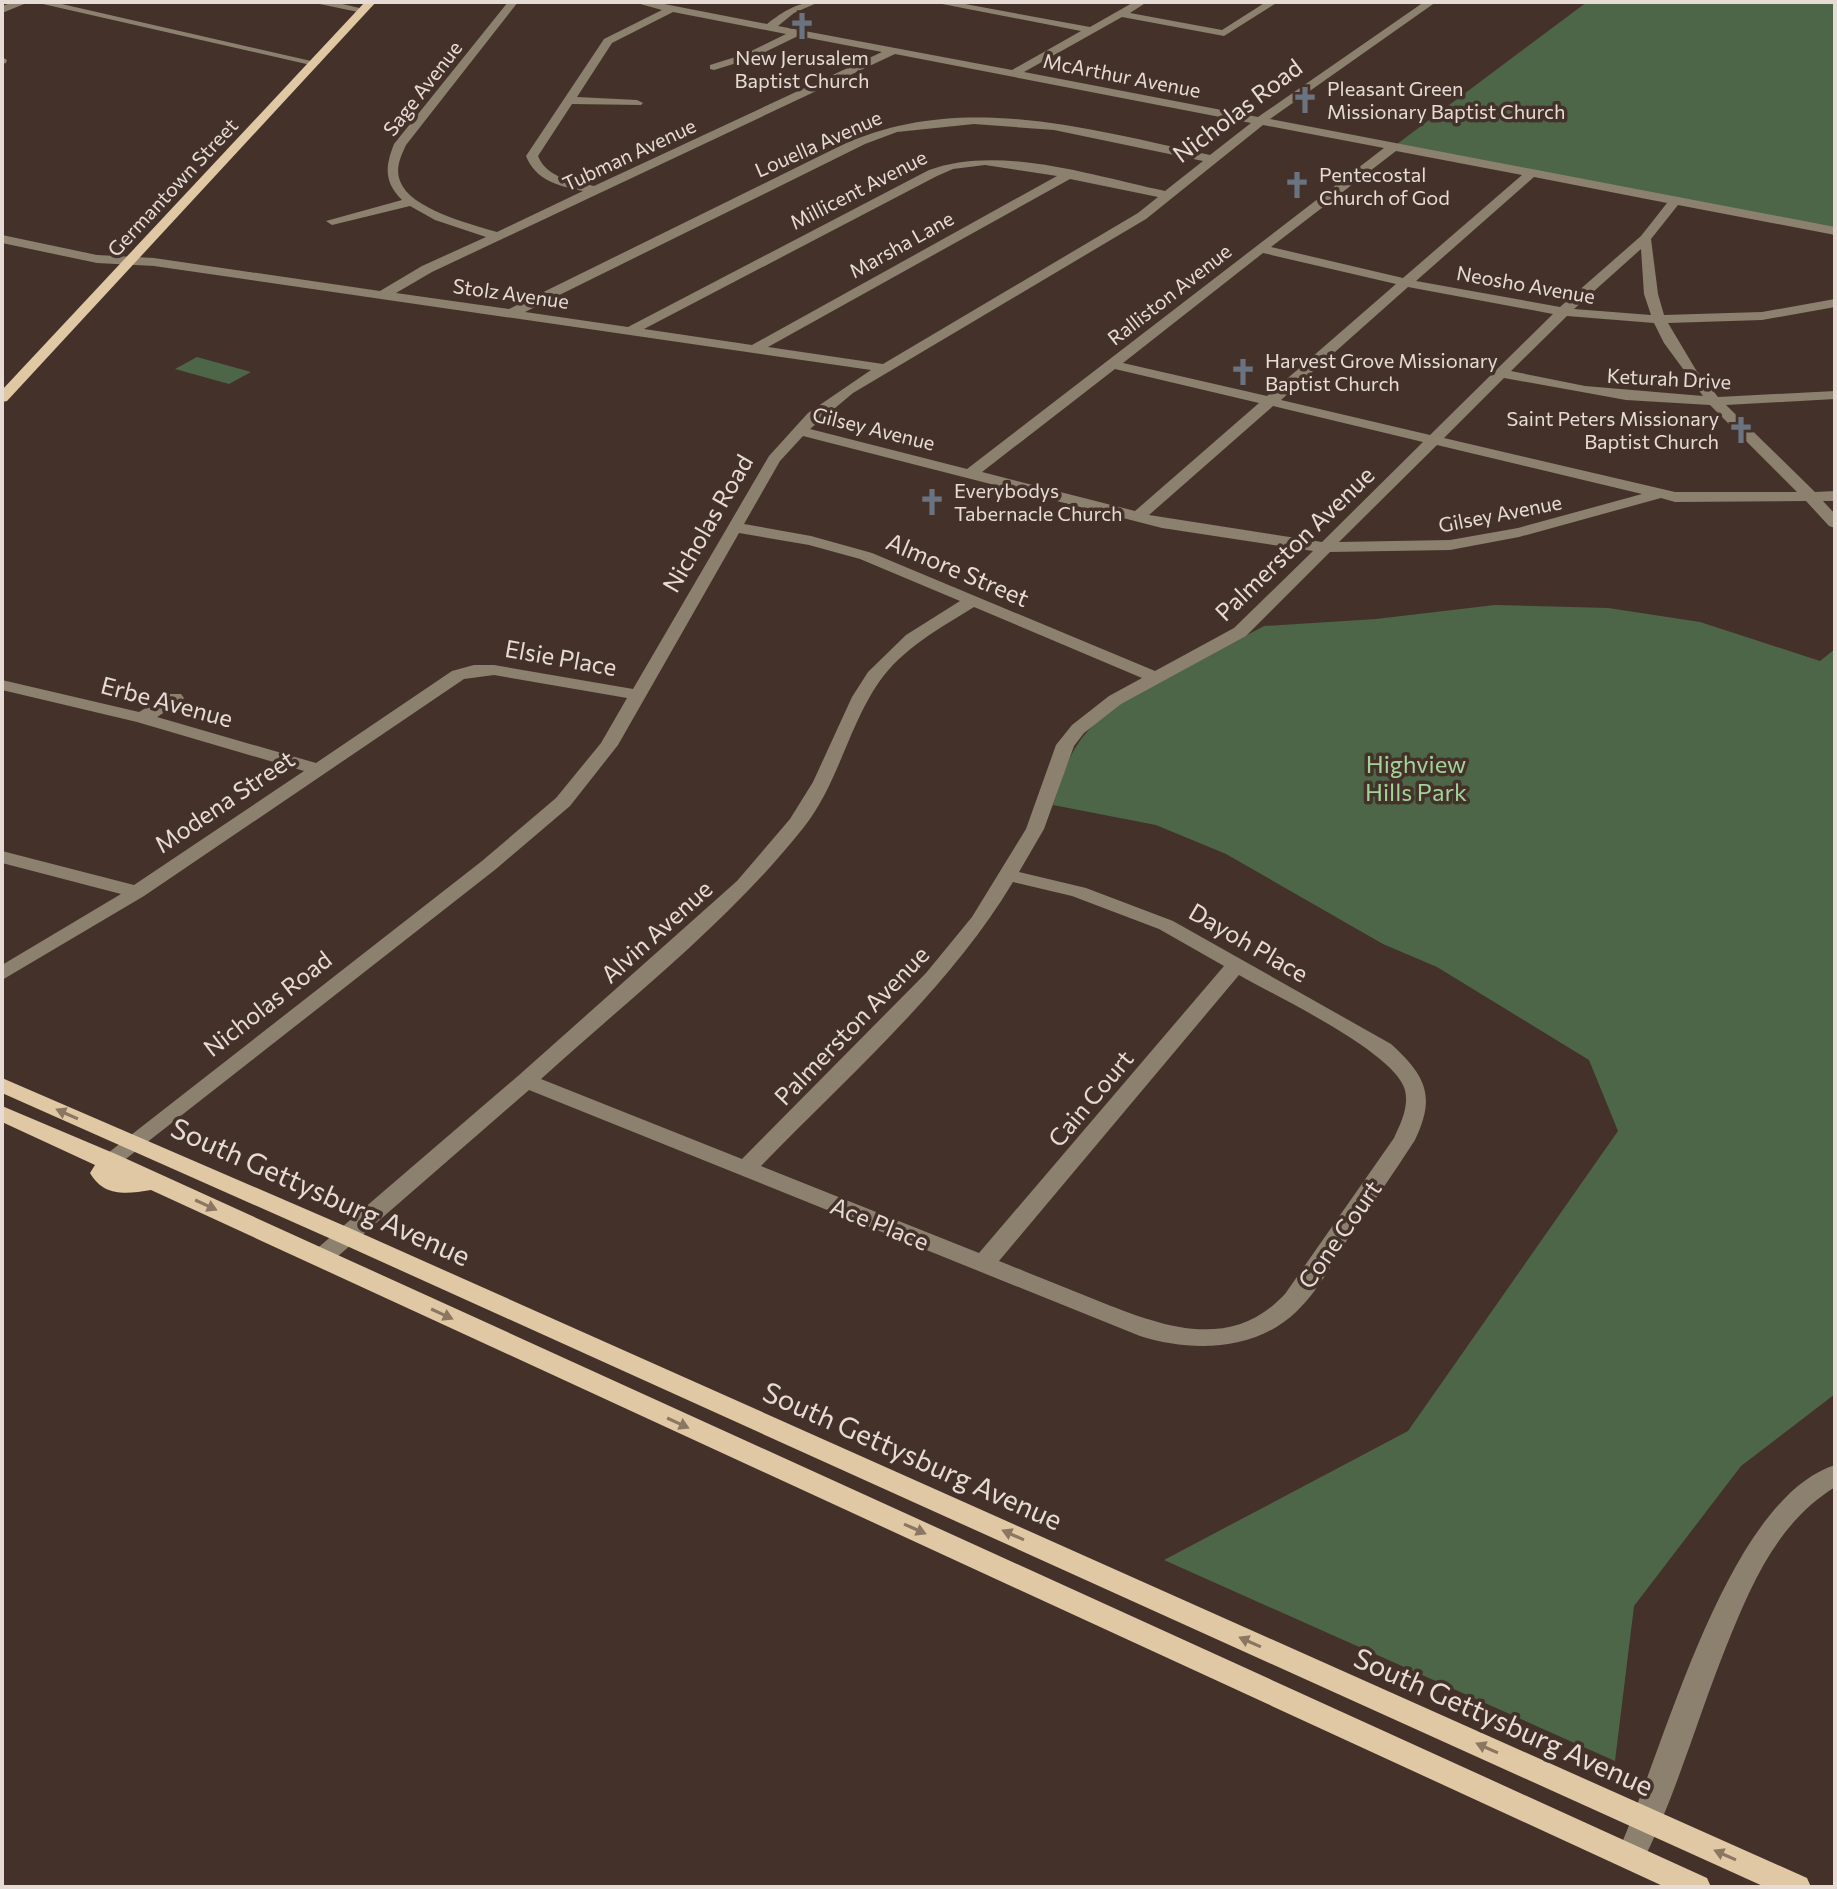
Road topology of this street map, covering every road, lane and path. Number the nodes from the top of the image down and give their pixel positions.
1 (24, 2) edge
2 (39, 2) edge
3 (315, 2) edge
4 (513, 2) edge
5 (638, 2) edge
6 (814, 2) edge
7 (937, 2) edge
8 (1142, 2) edge
9 (1273, 2) edge
10 (1431, 2) edge
11 (367, 6) edge
12 (671, 9) junction
13 (2, 10) edge
14 (1120, 14) junction
15 (769, 27) junction
16 (1091, 30) junction
17 (796, 33) junction
18 (893, 51) junction
19 (315, 63) junction
20 (714, 67) dead end
21 (1013, 74) junction
22 (568, 100) junction
23 (637, 103) dead end
24 (1261, 122) junction
25 (1393, 147) junction
26 (1211, 159) junction
27 (1531, 173) junction
28 (1068, 175) junction
29 (597, 191) junction
30 (1170, 196) junction
31 (1675, 201) junction
32 (411, 202) junction
33 (332, 221) dead end
34 (1835, 231) edge
35 (498, 236) junction
36 (2, 239) edge
37 (1645, 239) junction
38 (2, 249) edge
39 (1261, 249) junction
40 (132, 259) junction
41 (119, 272) junction
42 (1407, 282) junction
43 (383, 295) junction
44 (1835, 303) edge
45 (512, 313) junction
46 (1562, 314) junction
47 (1660, 321) junction
48 (630, 331) junction
49 (754, 349) junction
50 (1111, 364) junction
51 (884, 368) junction
52 (1502, 373) junction
53 (1835, 395) edge
54 (2, 398) edge
55 (1268, 402) junction
56 (1716, 402) junction
57 (798, 430) junction
58 (1434, 441) junction
59 (970, 474) junction
60 (1659, 494) junction
61 (1835, 496) edge
62 (1809, 497) junction
63 (1138, 517) junction
64 (1835, 523) edge
65 (735, 527) junction
66 (1325, 547) junction
67 (972, 601) junction
68 (474, 670) joint
69 (1156, 678) junction
70 (2, 685) edge
71 (639, 695) junction
72 (175, 698) dead end
73 (142, 718) junction
74 (317, 769) junction
75 (2, 857) edge
76 (1009, 875) junction
77 (137, 892) junction
78 (1236, 965) junction
79 (2, 974) edge
80 (526, 1081) junction
81 (2, 1085) edge
82 (2, 1113) edge
83 (1417, 1113) joint
84 (131, 1143) junction
85 (110, 1160) junction
86 (745, 1169) junction
87 (346, 1236) junction
88 (321, 1258) junction
89 (983, 1264) junction
90 (1238, 1333) joint
91 (1835, 1475) edge
92 (1650, 1821) junction
93 (1631, 1856) junction
94 (1696, 1887) edge
95 (1796, 1887) edge

1 - 13 street
2 - 19 street
3 - 11 street
4 - 32 street, Sage Avenue
5 - 12 street, McArthur Avenue
6 - 15 street
7 - 16 street
8 - 14 street
9 - 14 street
10 - 24 street, Nicholas Road
11 - 19 main road, Germantown Street
12 - 15 street, McArthur Avenue
12 - 22 street
14 - 16 street
15 - 17 street, McArthur Avenue
16 - 21 street
17 - 18 street, McArthur Avenue
17 - 20 street
18 - 21 street, McArthur Avenue
18 - 29 street, Tubman Avenue
19 - 40 main road, Germantown Street
21 - 24 street, McArthur Avenue
22 - 23 street
22 - 29 street
24 - 25 street, McArthur Avenue
24 - 26 street, Nicholas Road
25 - 27 street, McArthur Avenue
25 - 39 street, Ralliston Avenue
26 - 30 street, Nicholas Road
26 - 45 street, Louella Avenue
27 - 31 street, McArthur Avenue
27 - 42 street
28 - 30 street, Millicent Avenue
28 - 48 street, Millicent Avenue
28 - 49 street, Marsha Lane
29 - 35 street, Tubman Avenue
30 - 51 street, Nicholas Road
31 - 34 street, McArthur Avenue
31 - 37 street, Palmerston Avenue
32 - 33 street
32 - 35 street
35 - 43 street, Tubman Avenue
36 - 40 street, Stolz Avenue
37 - 46 street, Palmerston Avenue
37 - 47 street
38 - 41 street
39 - 42 street, Neosho Avenue
39 - 50 street, Ralliston Avenue
40 - 41 main road, Germantown Street
40 - 43 street, Stolz Avenue
41 - 54 main road, Germantown Street
42 - 46 street, Neosho Avenue
42 - 55 street
43 - 45 street, Stolz Avenue
44 - 47 street, Neosho Avenue
45 - 48 street, Stolz Avenue
46 - 47 street, Neosho Avenue
46 - 52 street, Palmerston Avenue
47 - 56 street
48 - 49 street, Stolz Avenue
49 - 51 street, Stolz Avenue
50 - 55 street
50 - 59 street, Ralliston Avenue
51 - 57 street, Nicholas Road
52 - 56 street, Keturah Drive
52 - 58 street, Palmerston Avenue
53 - 56 street, Keturah Drive
55 - 58 street
55 - 63 street
56 - 62 street
57 - 59 street, Gilsey Avenue
57 - 65 street, Nicholas Road
58 - 60 street
58 - 66 street, Palmerston Avenue
59 - 63 street, Gilsey Avenue
60 - 62 street, Gilsey Avenue
60 - 66 street, Gilsey Avenue
61 - 62 street, Gilsey Avenue
62 - 64 street
63 - 66 street, Gilsey Avenue
65 - 67 street, Almore Street
65 - 71 street, Nicholas Road
66 - 69 street, Palmerston Avenue
67 - 69 street, Almore Street
67 - 80 street, Alvin Avenue
68 - 71 street, Elsie Place
68 - 74 street, Modena Street
69 - 76 street, Palmerston Avenue
70 - 73 street, Erbe Avenue
71 - 84 street, Nicholas Road
72 - 73 street
73 - 74 street, Erbe Avenue
74 - 77 street, Modena Street
75 - 77 street
76 - 78 street, Dayoh Place
76 - 86 street, Palmerston Avenue
77 - 79 street, Modena Street
78 - 83 street, Dayoh Place
78 - 89 street, Cain Court
80 - 86 street, Ace Place
80 - 87 street, Alvin Avenue
84 -> 81 main road, South Gettysburg Avenue
82 - 85 main road
83 - 90 street, Cone Court
84 - 85 street, Nicholas Road
84 - 87 main road, South Gettysburg Avenue
85 -> 88 main road
86 - 89 street, Ace Place
87 - 88 street, Alvin Avenue
92 -> 87 main road, South Gettysburg Avenue
88 -> 93 main road
89 - 90 street, Ace Place
91 - 92 street
92 - 93 street
95 -> 92 main road, South Gettysburg Avenue
93 - 94 main road

